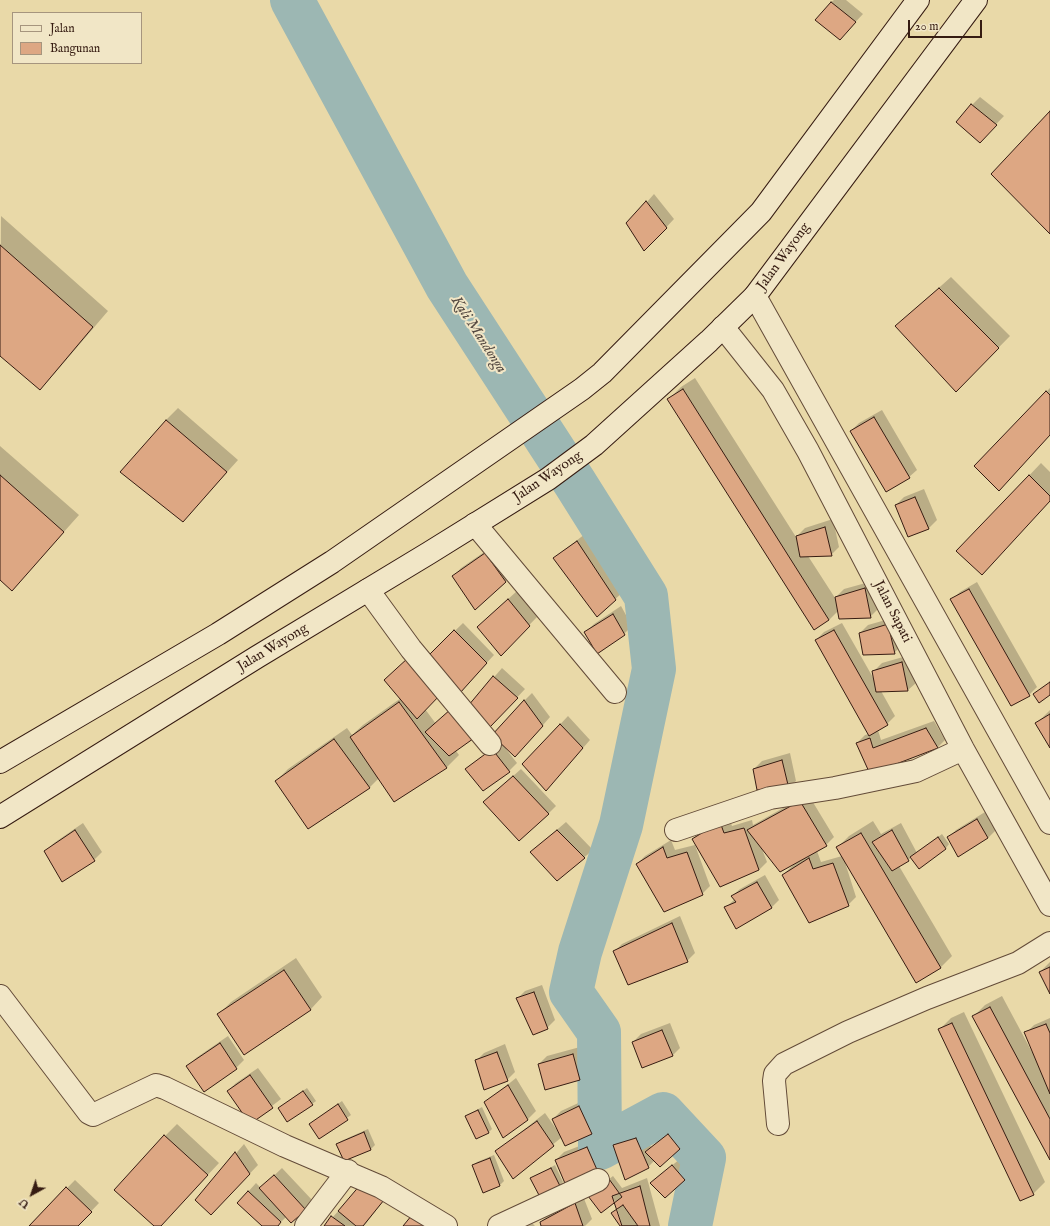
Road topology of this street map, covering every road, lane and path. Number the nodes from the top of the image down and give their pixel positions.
1 (918, 0) edge
2 (976, 0) edge
3 (755, 296) junction
4 (723, 327) junction
5 (475, 524) junction
6 (368, 590) junction
7 (614, 692) dead end
8 (490, 744) dead end
9 (963, 749) junction
10 (0, 762) edge
11 (0, 817) edge
12 (1050, 823) edge
13 (676, 830) dead end
14 (1050, 905) edge
15 (1050, 943) edge
16 (0, 996) edge
17 (778, 1124) dead end
18 (348, 1171) junction
19 (598, 1180) dead end
20 (306, 1226) edge
21 (446, 1226) edge
22 (499, 1226) edge

1 - 10 street
2 - 3 street, Jalan Wayong
3 - 4 street, Jalan Wayong
3 - 12 street
4 - 5 street, Jalan Wayong
4 - 9 street, Jalan Sapati
5 - 6 street, Jalan Wayong
5 - 7 street
6 - 8 street
6 - 11 street, Jalan Wayong
9 - 13 street
9 - 14 street, Jalan Sapati
15 - 17 street
16 - 18 street
18 - 20 street
18 - 21 street
19 - 22 street

